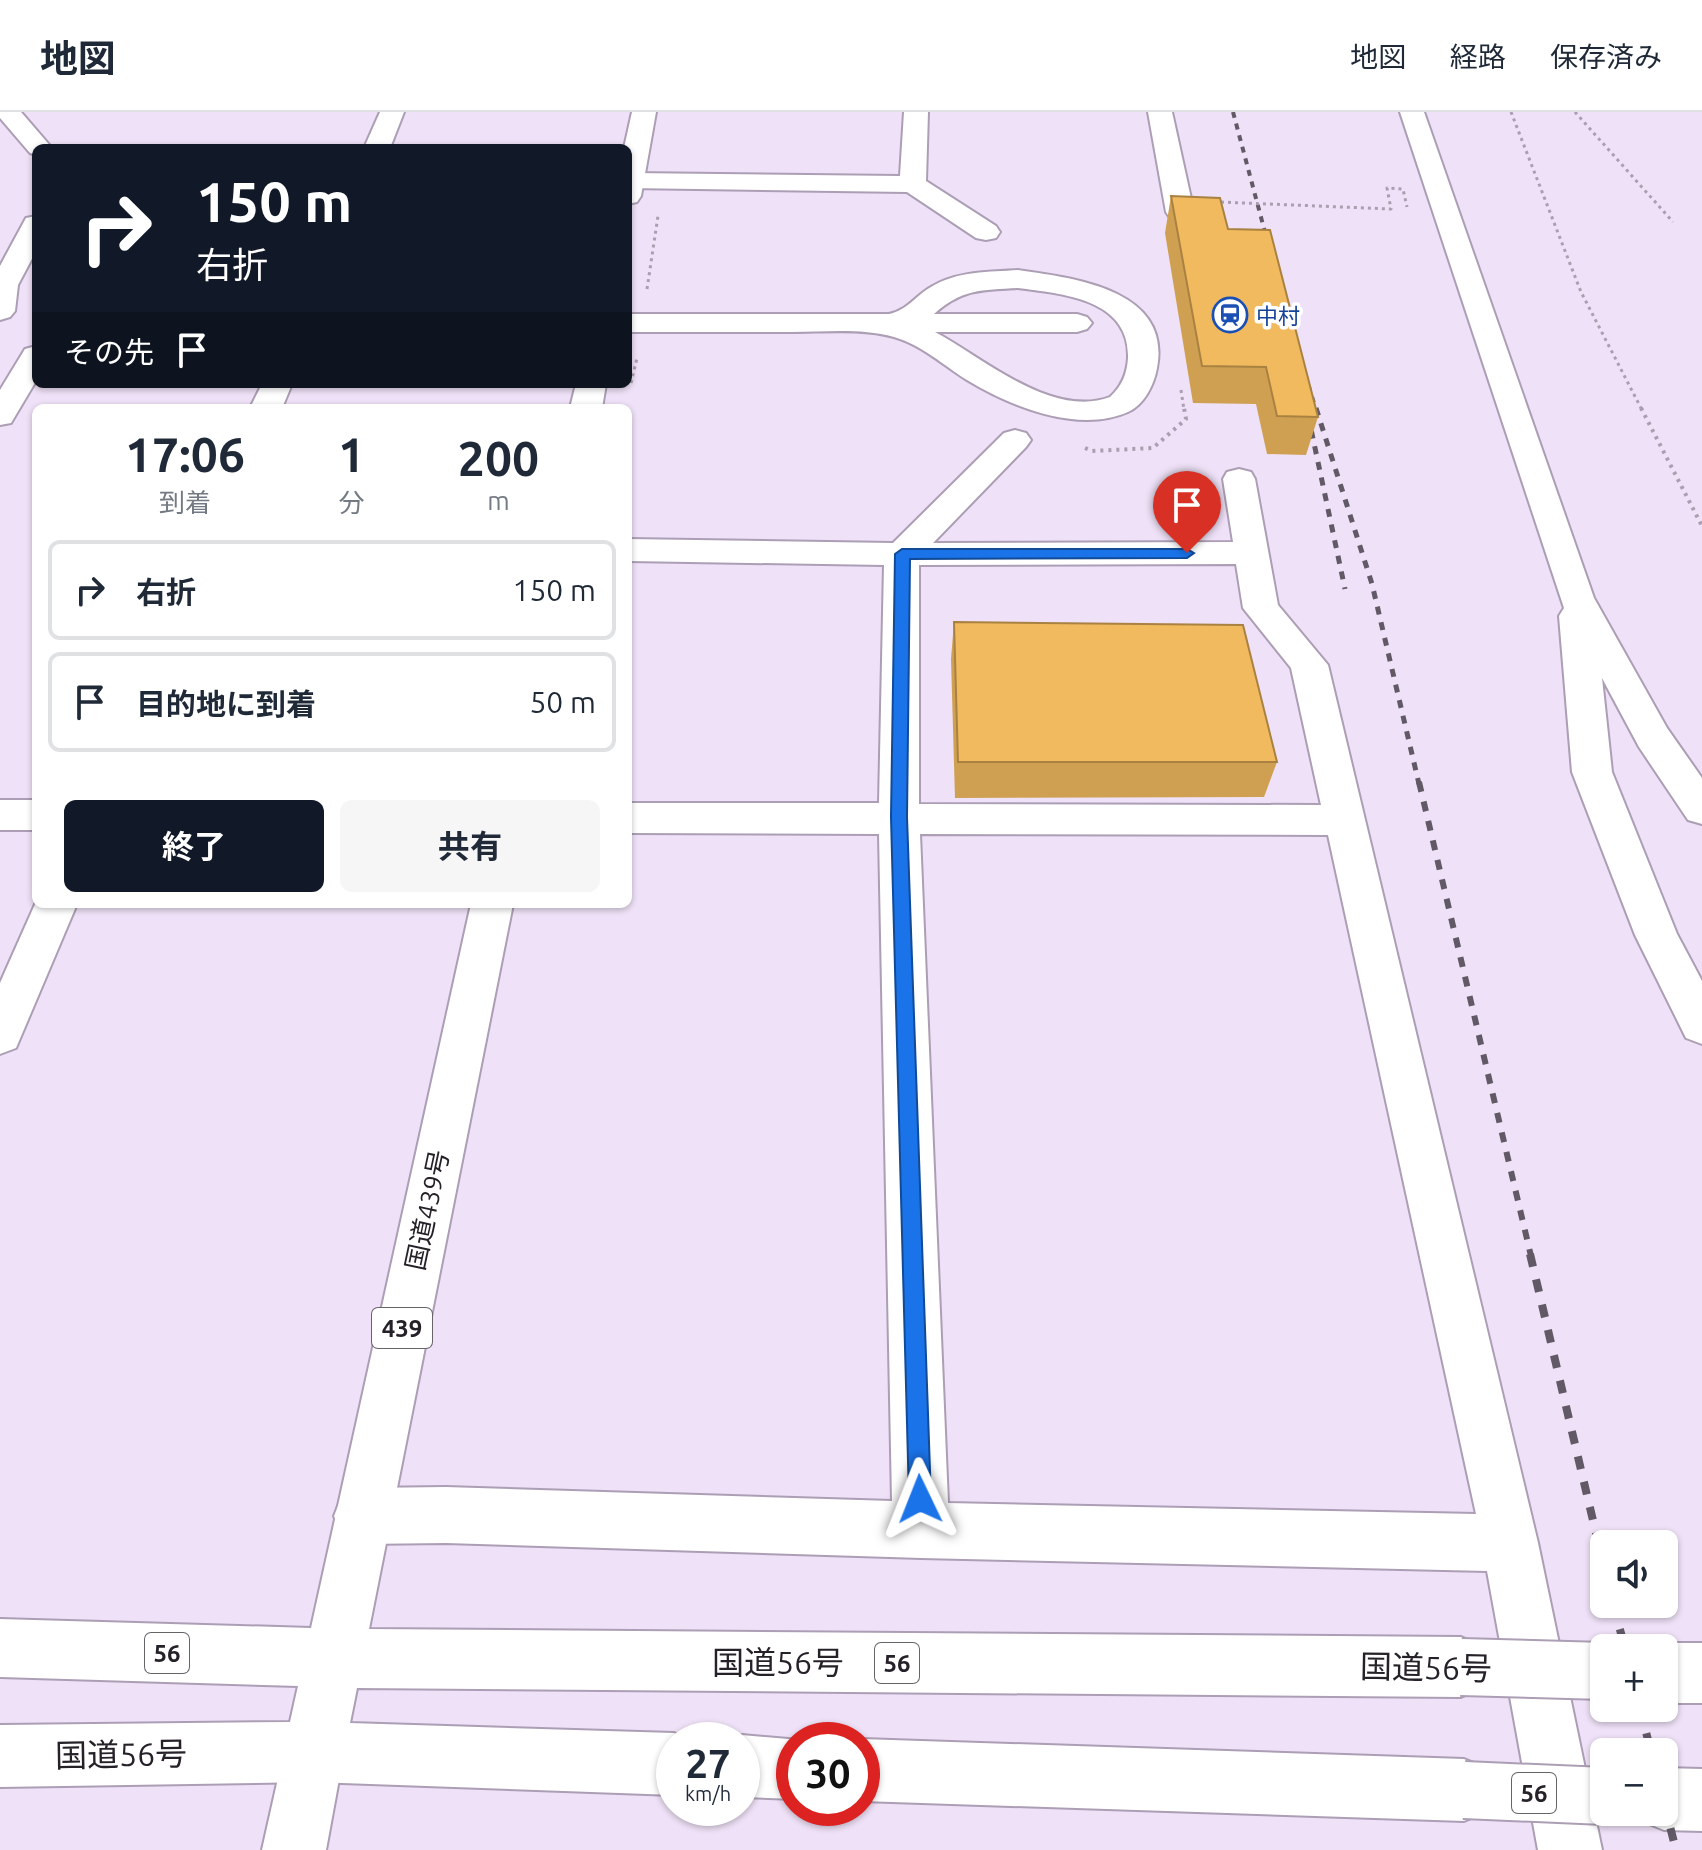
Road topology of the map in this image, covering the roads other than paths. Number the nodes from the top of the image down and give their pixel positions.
1 (8, 112) edge
2 (392, 112) edge
3 (644, 112) edge
4 (916, 112) edge
5 (1160, 112) edge
6 (1412, 112) edge
7 (36, 144) edge
8 (379, 144) edge
9 (632, 173) edge
10 (913, 184) junction
11 (632, 188) edge
12 (1180, 212) edge
13 (32, 232) edge
14 (986, 232) dead end
15 (8, 317) edge
16 (632, 323) edge
17 (1077, 323) dead end
18 (881, 325) junction
19 (32, 362) edge
20 (0, 416) edge
21 (1015, 440) dead end
22 (1239, 479) dead end
23 (632, 550) edge
24 (1250, 553) junction
25 (902, 554) junction
26 (1576, 598) junction
27 (1702, 809) edge
28 (0, 815) edge
29 (32, 815) edge
30 (899, 817) junction
31 (632, 818) edge
32 (1345, 820) junction
33 (54, 908) edge
34 (491, 908) edge
35 (1702, 1025) edge
36 (0, 1035) edge
37 (362, 1516) junction
38 (921, 1530) junction
39 (1510, 1543) junction
40 (0, 1648) edge
41 (333, 1658) junction
42 (1590, 1671) edge
43 (1678, 1673) edge
44 (1702, 1673) edge
45 (314, 1752) junction
46 (0, 1756) edge
47 (656, 1763) edge
48 (880, 1771) edge
49 (1590, 1795) edge
50 (1678, 1799) edge
51 (1702, 1800) edge
52 (294, 1850) edge
53 (1570, 1850) edge

1 - 7 main road
2 - 8 main road
3 - 9 main road
4 - 10 main road
5 - 12 main road
6 - 26 main road
10 - 11 main road
10 - 14 main road
13 - 15 main road
16 - 18 main road
17 - 18 main road
18 - 18 main road
19 - 20 main road
21 - 25 main road
22 - 24 main road
23 - 25 main road
24 - 25 main road
24 - 32 main road
25 - 30 main road
26 - 27 main road
26 - 35 main road
28 - 29 main road
30 - 31 main road
30 - 32 main road
30 - 38 main road
32 - 39 main road
33 - 36 main road
34 - 37 main road, 国道439号 / 439
37 - 38 main road
37 - 41 main road, 国道439号 / 439
38 - 39 main road
39 - 53 main road
40 - 41 main road, 国道56号 / 56
41 - 42 main road, 国道56号 / 56, bridge
41 - 45 main road, 国道439号 / 439
43 - 44 main road
45 - 46 main road, 国道56号
45 - 47 main road, 国道56号
45 - 52 main road, 国道439号
48 - 49 main road, 56, bridge
50 - 51 main road

